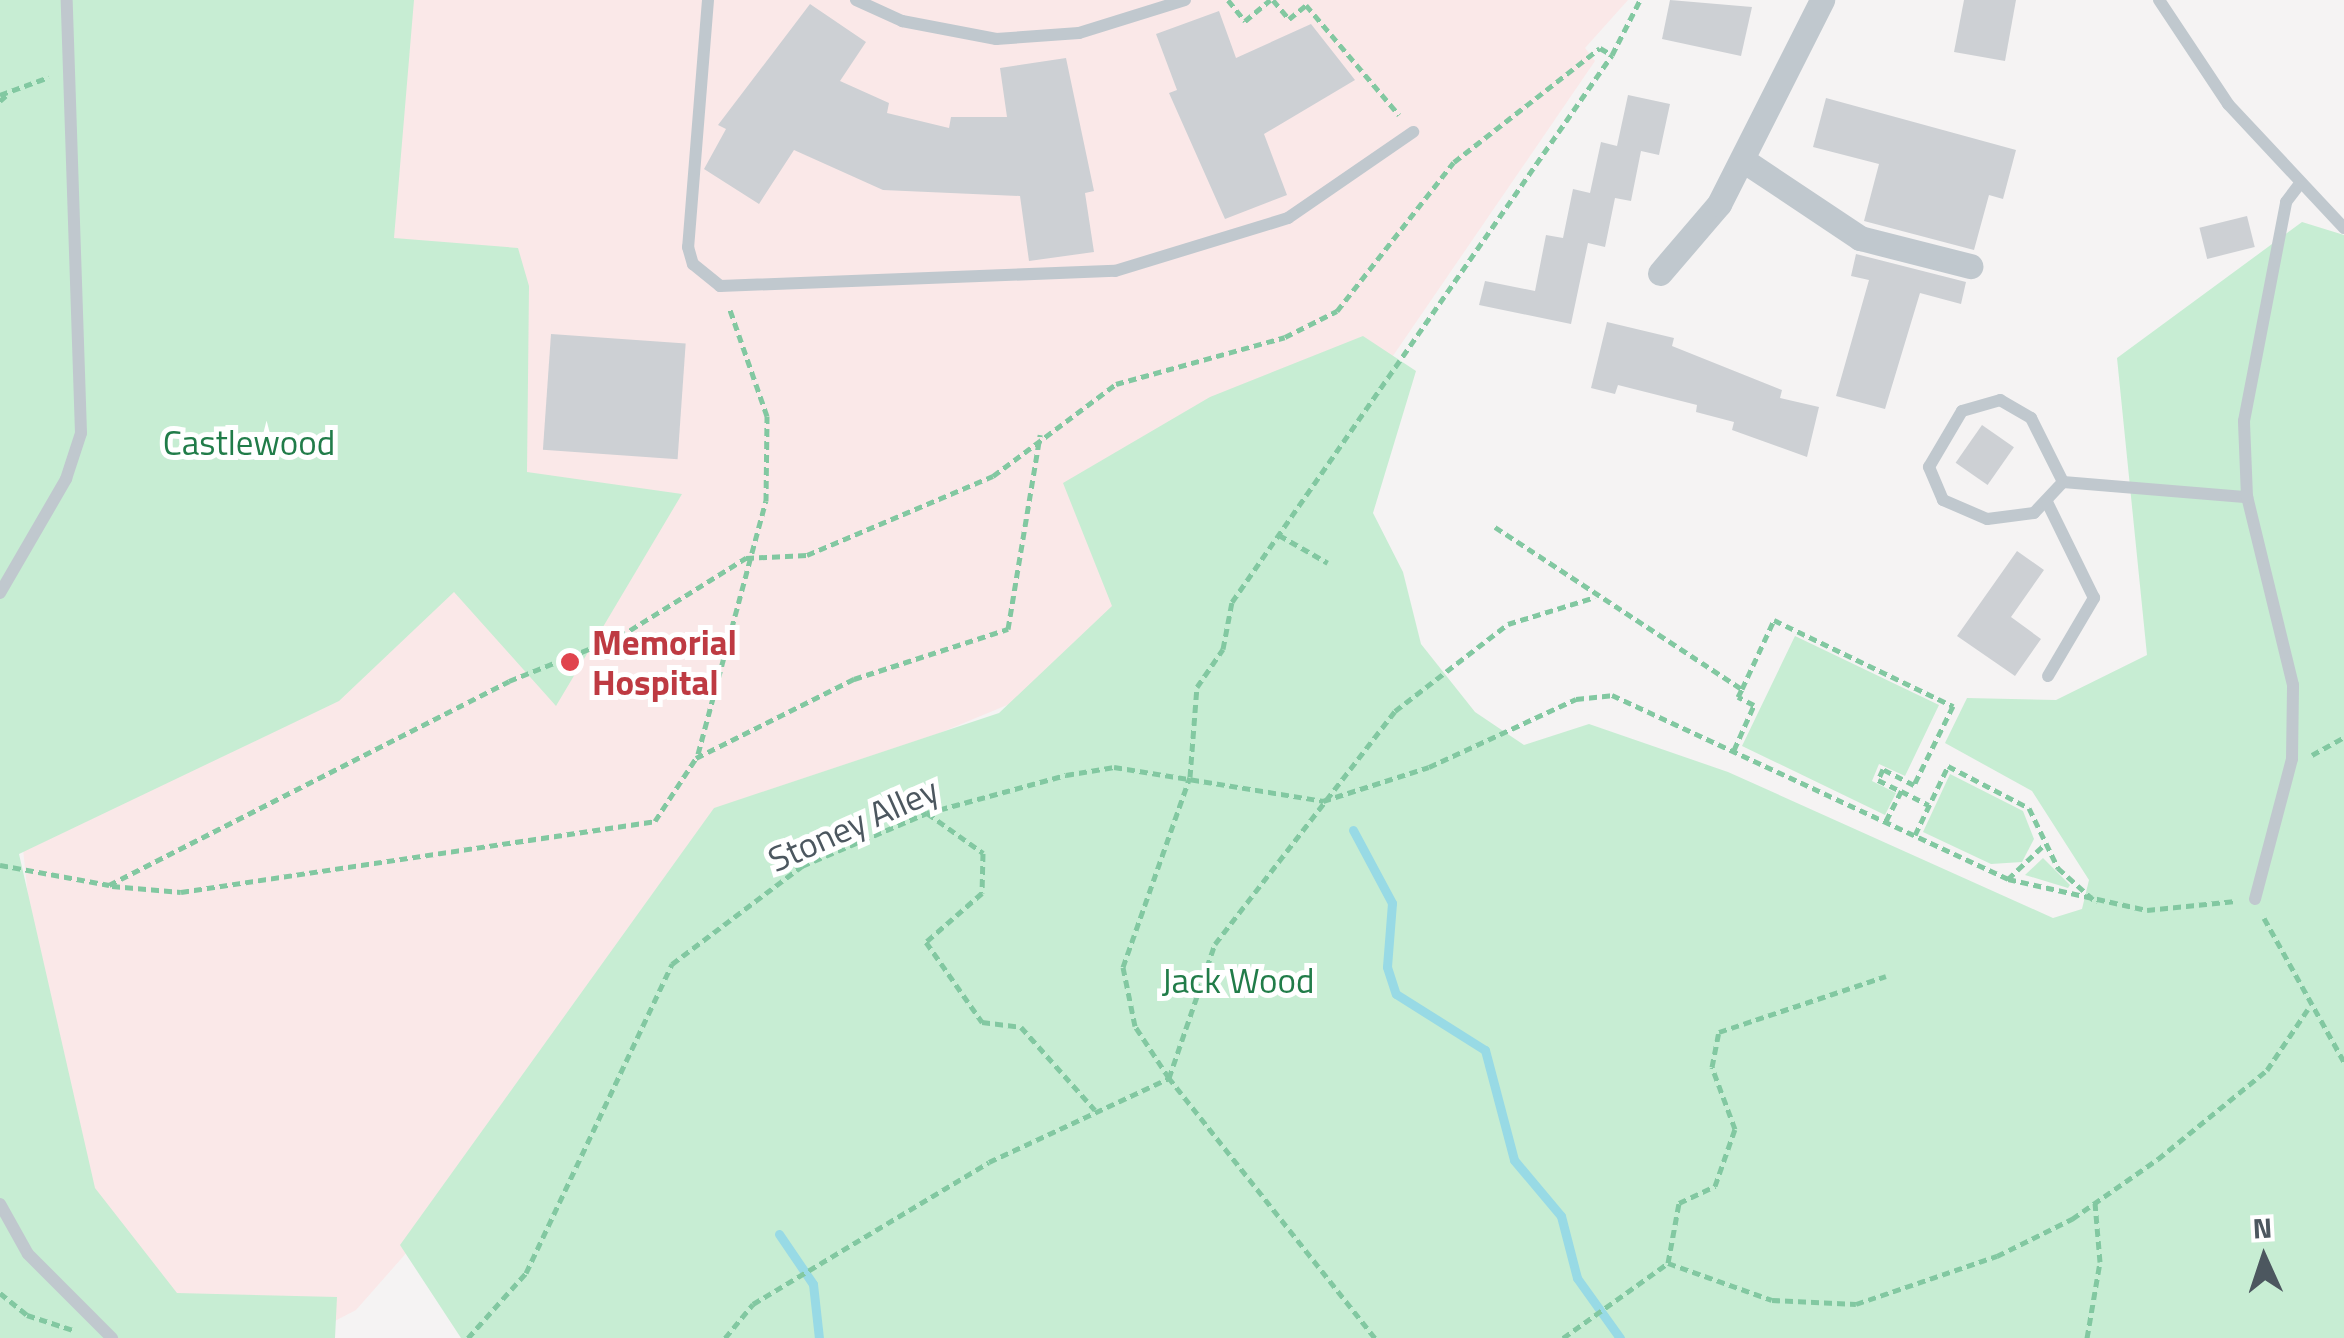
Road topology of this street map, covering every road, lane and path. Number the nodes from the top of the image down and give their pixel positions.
1 (67, 0) edge
2 (708, 0) edge
3 (856, 0) edge
4 (1184, 0) edge
5 (1228, 0) edge
6 (1271, 0) edge
7 (1640, 0) edge
8 (1822, 0) edge
9 (2159, 0) edge
10 (1612, 55) junction
11 (70, 68) junction
12 (0, 96) edge
13 (1413, 132) joint
14 (1743, 160) junction
15 (2298, 186) junction
16 (2344, 228) edge
17 (1970, 266) dead end
18 (1660, 273) dead end
19 (720, 286) junction
20 (1040, 435) junction
21 (2062, 482) junction
22 (2247, 497) junction
23 (2048, 504) junction
24 (1494, 527) dead end
25 (1279, 535) junction
26 (746, 558) junction
27 (1328, 563) dead end
28 (0, 593) edge
29 (1595, 597) junction
30 (2048, 676) dead end
31 (1742, 689) junction
32 (2344, 737) edge
33 (1734, 750) junction
34 (696, 758) junction
35 (2292, 760) junction
36 (1190, 776) junction
37 (1901, 792) junction
38 (1323, 801) junction
39 (1929, 805) junction
40 (926, 813) junction
41 (1886, 821) junction
42 (1915, 834) junction
43 (2045, 844) junction
44 (0, 865) edge
45 (2008, 879) junction
46 (108, 885) junction
47 (2255, 899) junction
48 (2100, 905) junction
49 (1886, 976) dead end
50 (2308, 1008) junction
51 (2344, 1062) edge
52 (1169, 1078) junction
53 (1096, 1112) junction
54 (2095, 1203) junction
55 (0, 1204) edge
56 (1668, 1263) junction
57 (0, 1292) edge
58 (81, 1332) dead end
59 (112, 1338) edge
60 (468, 1338) edge
61 (725, 1338) edge
62 (1375, 1338) edge
63 (1563, 1338) edge
64 (2086, 1338) edge

1 - 11 lane
2 - 19 lane
3 - 4 lane
5 - 6 path
6 - 13 path
7 - 10 path
8 - 14 street
9 - 15 lane
10 - 20 path
10 - 25 path
11 - 12 path
11 - 28 lane
13 - 19 lane
14 - 17 street
14 - 18 street
15 - 16 lane
15 - 22 lane
19 - 26 path
20 - 26 path
20 - 34 path
21 - 22 lane
21 - 23 lane
21 - 23 lane
22 - 35 lane
23 - 30 lane
24 - 29 path
25 - 27 path
25 - 36 path
26 - 34 path
26 - 46 path
29 - 31 path
29 - 38 path
31 - 33 path
31 - 37 path
32 - 35 path
33 - 38 path
33 - 41 path
34 - 46 path
35 - 47 lane
36 - 38 path, Stoney Alley
36 - 40 path, Stoney Alley
36 - 52 path
37 - 39 path
37 - 41 path
38 - 52 path
39 - 42 path
39 - 43 path
40 - 53 path
40 - 60 path, Stoney Alley
41 - 42 path
42 - 45 path
43 - 45 path
43 - 48 path
44 - 46 path
45 - 48 path
47 - 48 path
47 - 50 path
49 - 56 path
50 - 51 path
50 - 54 path
52 - 53 path
52 - 62 path
53 - 61 path
54 - 56 path
54 - 64 path
55 - 59 lane
56 - 63 path
57 - 58 path

